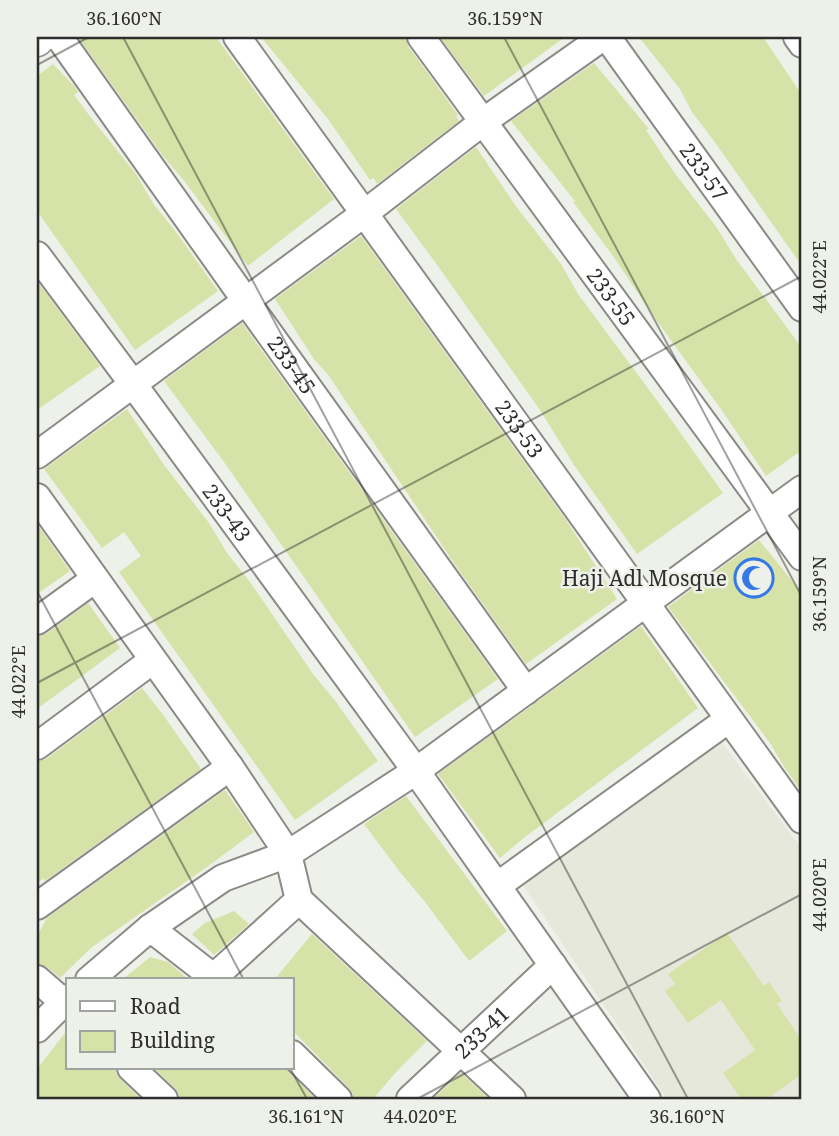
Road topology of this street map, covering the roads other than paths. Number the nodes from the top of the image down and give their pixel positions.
1 (59, 37) edge
2 (237, 37) edge
3 (421, 37) edge
4 (605, 37) edge
5 (797, 37) edge
6 (802, 44) edge
7 (484, 121) junction
8 (365, 213) junction
9 (37, 254) edge
10 (246, 301) junction
11 (802, 308) edge
12 (133, 384) junction
13 (37, 455) edge
14 (802, 489) edge
15 (37, 497) edge
16 (769, 513) junction
17 (802, 556) edge
18 (95, 579) junction
19 (646, 604) junction
20 (37, 621) edge
21 (153, 660) junction
22 (526, 691) junction
23 (729, 719) junction
24 (37, 746) edge
25 (230, 767) junction
26 (416, 771) junction
27 (802, 820) edge
28 (288, 854) junction
29 (497, 886) junction
30 (299, 900) junction
31 (37, 906) edge
32 (150, 928) junction
33 (553, 965) junction
34 (91, 978) edge
35 (214, 978) edge
36 (216, 978) edge
37 (37, 979) edge
38 (66, 1001) edge
39 (66, 1003) edge
40 (37, 1029) edge
41 (460, 1052) junction
42 (294, 1057) edge
43 (133, 1070) edge
44 (633, 1093) edge
45 (164, 1099) edge
46 (338, 1099) edge
47 (410, 1099) edge
48 (512, 1099) edge

1 - 10 street, 233-45
2 - 8 street, 233-53
3 - 7 street, 233-55
4 - 7 street
4 - 11 street, 233-57
5 - 6 street
7 - 8 street
7 - 16 street, 233-55
8 - 10 street
8 - 19 street, 233-53
9 - 12 street, 233-43
10 - 12 street
10 - 22 street, 233-45
12 - 13 street
12 - 26 street, 233-43
14 - 16 street
15 - 18 street
16 - 17 street, 233-55
16 - 19 street
18 - 20 street
18 - 21 street
19 - 22 street
19 - 23 street, 233-53
21 - 24 street
21 - 25 street
22 - 26 street
23 - 27 street, 233-53
23 - 29 street
25 - 28 street
25 - 31 street
26 - 28 street
26 - 29 street, 233-43
28 - 30 street
28 - 32 street
29 - 33 street, 233-43
30 - 36 street
30 - 41 street
32 - 34 street
32 - 35 street
33 - 41 street, 233-41
33 - 44 street, 233-43
37 - 38 street
39 - 40 street
41 - 47 street, 233-41
41 - 48 street
42 - 46 street
43 - 45 street

